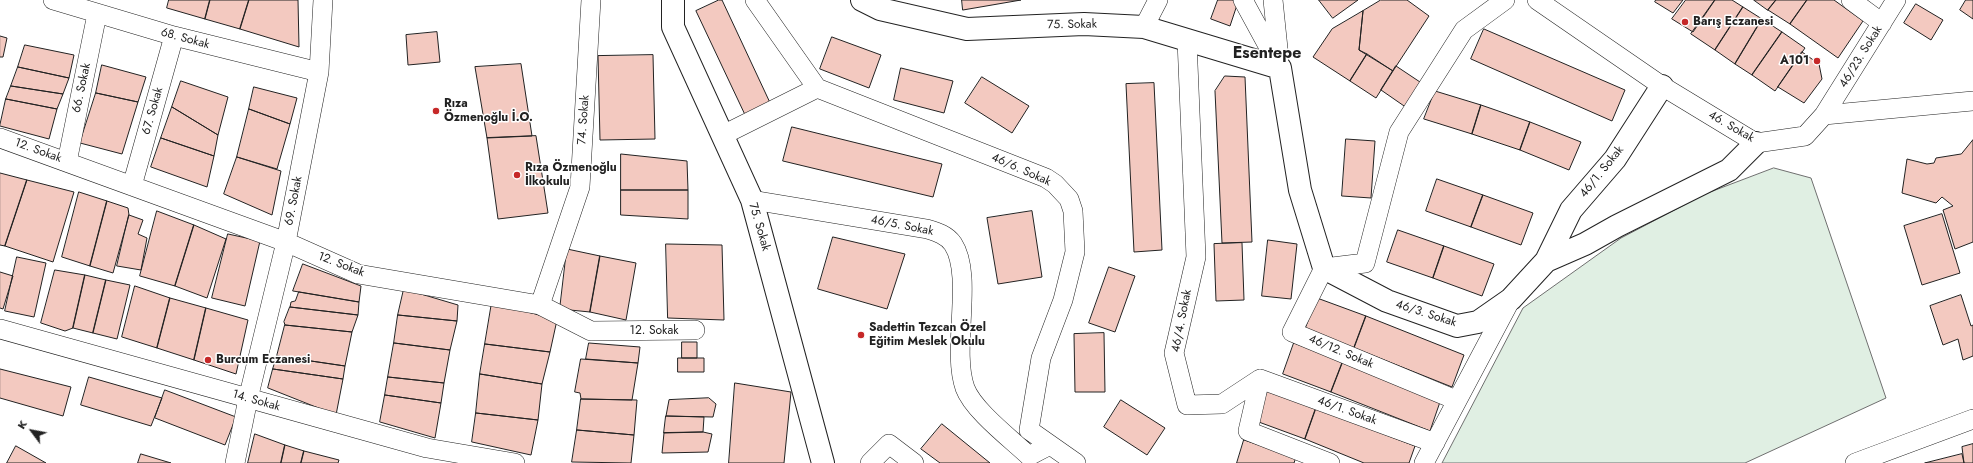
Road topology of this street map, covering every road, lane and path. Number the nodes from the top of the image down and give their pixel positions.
1 (53, 0) edge
2 (324, 0) edge
3 (591, 0) edge
4 (672, 0) edge
5 (755, 0) edge
6 (1158, 0) edge
7 (1243, 0) edge
8 (1273, 0) edge
9 (1505, 0) edge
10 (1537, 0) edge
11 (1851, 0) edge
12 (1896, 0) edge
13 (876, 3) edge
14 (97, 14) junction
15 (1882, 23) junction
16 (1144, 27) junction
17 (174, 36) junction
18 (1187, 40) junction
19 (1280, 68) junction
20 (319, 72) junction
21 (1662, 86) junction
22 (817, 88) junction
23 (1973, 101) edge
24 (1824, 115) junction
25 (724, 136) junction
26 (0, 138) edge
27 (1756, 143) junction
28 (67, 162) junction
29 (132, 186) junction
30 (752, 200) junction
31 (286, 242) junction
32 (1546, 261) junction
33 (1324, 268) junction
34 (1511, 299) junction
35 (540, 305) junction
36 (0, 329) edge
37 (695, 330) dead end
38 (1260, 379) junction
39 (248, 399) junction
40 (1456, 400) junction
41 (1973, 419) edge
42 (1434, 443) junction
43 (1050, 445) junction
44 (235, 463) edge
45 (515, 463) edge
46 (824, 463) edge
47 (870, 463) edge
48 (914, 463) edge
49 (1076, 463) edge
50 (1330, 463) edge
51 (1424, 463) edge
52 (1855, 463) edge

1 - 14 street, 68. Sokak
2 - 20 street, 69. Sokak
3 - 35 street, 74. Sokak
4 - 25 street, 75. Sokak
5 - 22 street
6 - 16 street
7 - 19 street
8 - 19 street
9 - 33 street
10 - 21 street, 46. Sokak
11 - 15 street
12 - 15 street, 46/23. Sokak
13 - 16 street, 75. Sokak
14 - 17 street, 68. Sokak
14 - 28 street, 66. Sokak
15 - 24 street, 46/23. Sokak
16 - 18 street, 75. Sokak
17 - 20 street, 68. Sokak
17 - 29 street, 67. Sokak
18 - 19 street, 75. Sokak
18 - 38 street, 46/4. Sokak
19 - 33 street
20 - 31 street, 69. Sokak
21 - 27 street, 46. Sokak
21 - 32 street, 46/1. Sokak
22 - 25 street
22 - 43 street, 46/6. Sokak
23 - 24 street
24 - 27 street, 46. Sokak
25 - 30 street, 75. Sokak
26 - 28 street, 12. Sokak
27 - 32 street, 46/3. Sokak
28 - 29 street, 12. Sokak
29 - 31 street, 12. Sokak
30 - 43 street, 46/5. Sokak
30 - 46 street, 75. Sokak
31 - 35 street, 12. Sokak
31 - 39 street, 69. Sokak
32 - 34 street, 46/3. Sokak
33 - 34 street, 46/3. Sokak
33 - 40 street, 46/12. Sokak
34 - 40 street
35 - 37 street, 12. Sokak
36 - 39 street, 14. Sokak
38 - 42 street, 46/1. Sokak
38 - 50 street
39 - 44 street, 69. Sokak
39 - 45 street, 14. Sokak
40 - 42 street
41 - 52 street
42 - 51 street
43 - 49 street, 46/6. Sokak
47 - 48 street

